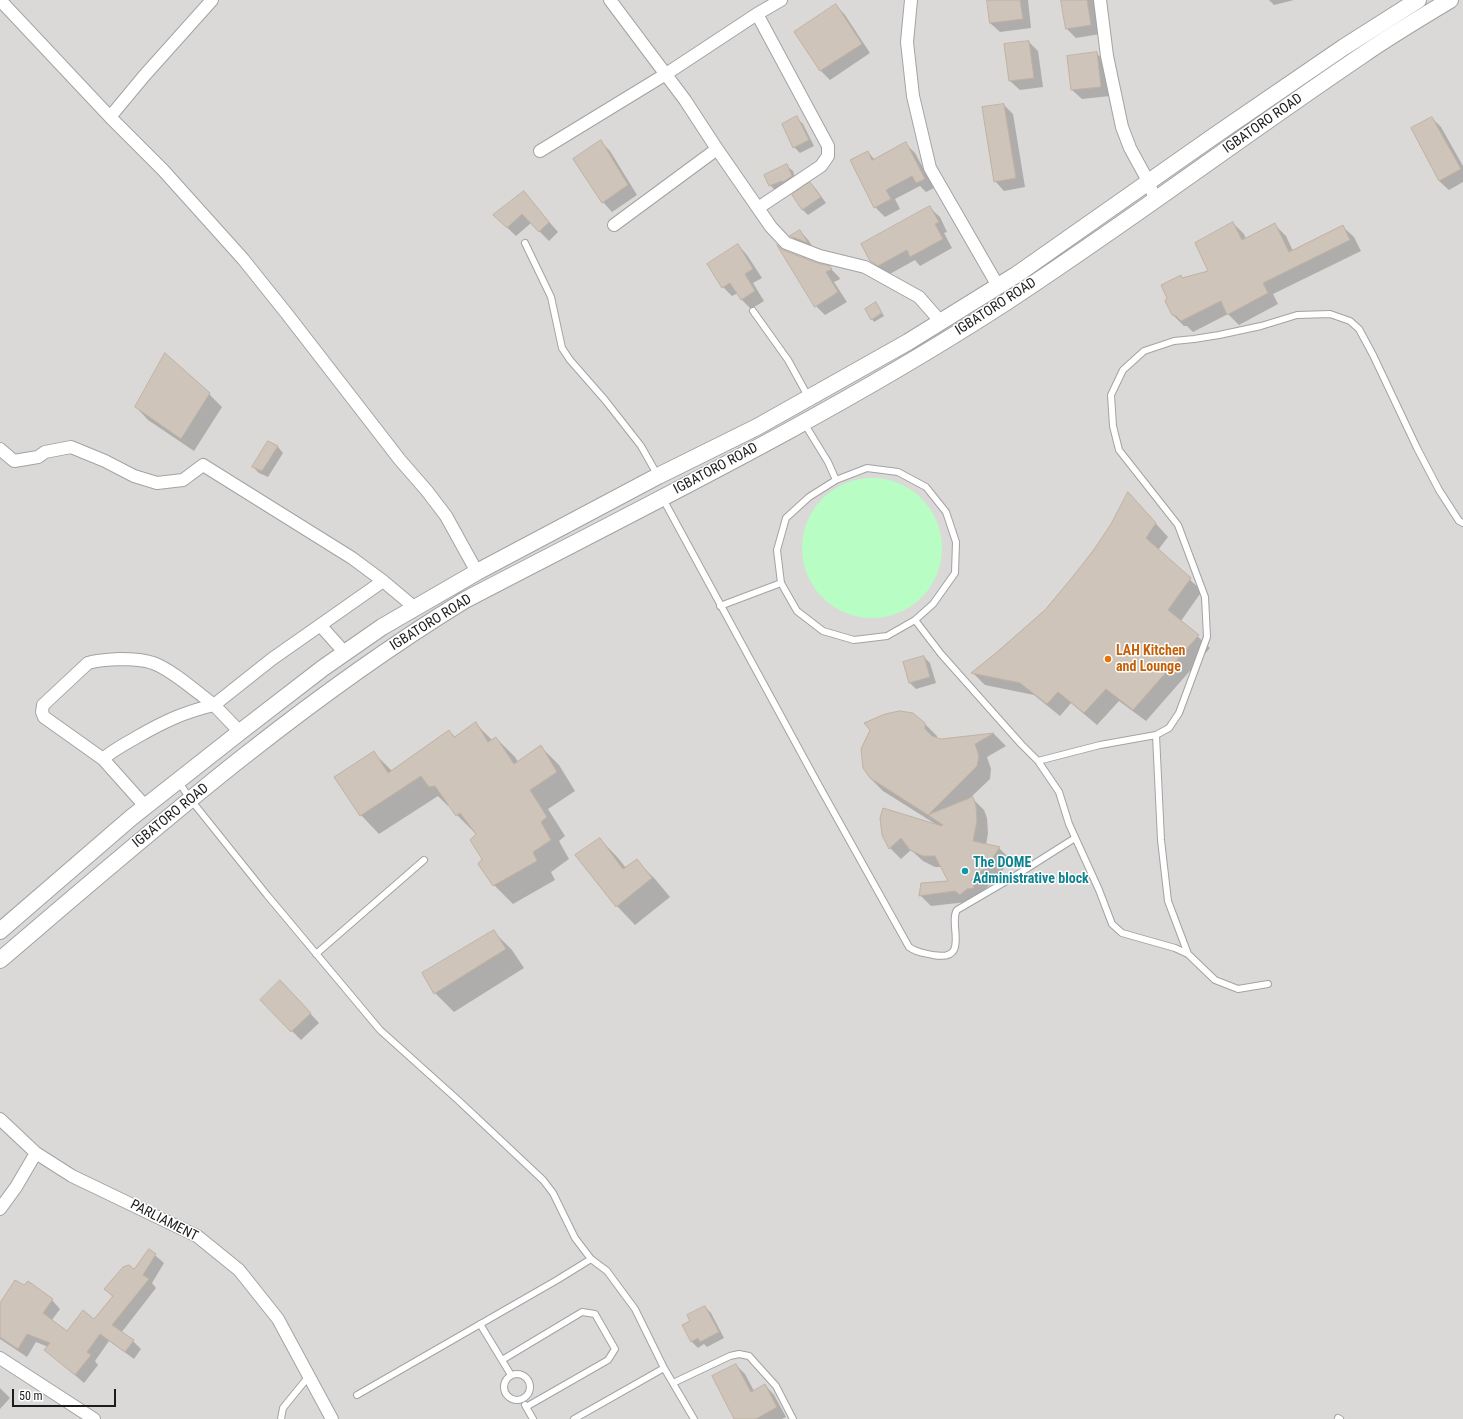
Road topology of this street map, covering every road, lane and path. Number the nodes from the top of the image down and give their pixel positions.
1 (0, 0) edge
2 (212, 0) edge
3 (610, 0) edge
4 (782, 0) edge
5 (911, 0) edge
6 (1100, 0) edge
7 (1418, 0) edge
8 (1450, 0) edge
9 (757, 14) junction
10 (666, 74) junction
11 (110, 117) junction
12 (717, 149) junction
13 (540, 151) dead end
14 (1148, 181) junction
15 (1155, 199) junction
16 (758, 208) junction
17 (614, 225) dead end
18 (525, 243) dead end
19 (998, 286) junction
20 (753, 311) dead end
21 (941, 322) junction
22 (908, 342) junction
23 (916, 358) junction
24 (809, 398) junction
25 (804, 422) junction
26 (0, 449) edge
27 (658, 476) junction
28 (836, 480) junction
29 (662, 497) junction
30 (1463, 523) edge
31 (477, 572) junction
32 (383, 581) junction
33 (781, 583) junction
34 (720, 606) junction
35 (414, 608) junction
36 (915, 620) junction
37 (320, 625) junction
38 (345, 653) junction
39 (214, 705) junction
40 (240, 732) junction
41 (1156, 735) junction
42 (103, 759) junction
43 (1038, 761) junction
44 (178, 781) junction
45 (191, 800) junction
46 (145, 806) junction
47 (1075, 838) junction
48 (424, 860) dead end
49 (1, 929) edge
50 (316, 954) junction
51 (1188, 954) junction
52 (0, 960) edge
53 (1268, 984) dead end
54 (0, 1119) edge
55 (36, 1153) junction
56 (0, 1209) edge
57 (591, 1258) junction
58 (480, 1324) junction
59 (0, 1358) edge
60 (502, 1360) junction
61 (664, 1368) junction
62 (511, 1375) junction
63 (309, 1376) junction
64 (673, 1383) junction
65 (357, 1395) dead end
66 (521, 1398) junction
67 (526, 1408) junction
68 (94, 1419) edge
69 (281, 1419) edge
70 (332, 1419) edge
71 (533, 1419) edge
72 (574, 1419) edge
73 (694, 1419) edge
74 (793, 1419) edge

1 - 11 street
2 - 11 street
3 - 10 street
4 - 9 street
5 - 19 street
6 - 14 street
7 - 14 street, IGBATORO ROAD
8 - 15 street, IGBATORO ROAD
9 - 10 street
9 - 16 street
10 - 12 street
10 - 13 street
11 - 31 street
12 - 16 street
12 - 17 street
14 - 15 street
14 - 19 street, IGBATORO ROAD
15 - 23 street, IGBATORO ROAD
16 - 21 street
18 - 27 lane
19 - 21 street, IGBATORO ROAD
20 - 24 lane
21 - 22 street, IGBATORO ROAD
22 - 23 street
22 - 24 street, IGBATORO ROAD
23 - 25 street, IGBATORO ROAD
24 - 27 street, IGBATORO ROAD
25 - 28 lane
25 - 29 street, IGBATORO ROAD
26 - 32 street
27 - 31 street, IGBATORO ROAD
28 - 33 lane
28 - 36 lane
29 - 34 lane
29 - 45 street, IGBATORO ROAD
30 - 41 lane
31 - 35 street, IGBATORO ROAD
32 - 35 street
32 - 37 street
33 - 34 lane
33 - 36 lane
34 - 47 lane
35 - 38 street, IGBATORO ROAD
36 - 43 lane
37 - 38 street
37 - 39 street
38 - 40 street, IGBATORO ROAD
39 - 40 street
39 - 42 street
39 - 42 street
40 - 44 street, IGBATORO ROAD
41 - 43 lane
41 - 51 lane
42 - 46 street
43 - 47 lane
44 - 45 lane
44 - 46 street, IGBATORO ROAD
45 - 50 lane
45 - 52 street, IGBATORO ROAD
46 - 49 street, IGBATORO ROAD
47 - 51 lane
48 - 50 lane
50 - 57 lane
51 - 53 lane
54 - 55 street, PARLIAMENT
55 - 56 street
55 - 63 street, PARLIAMENT
57 - 58 lane
57 - 61 lane
58 - 60 lane
58 - 65 lane
59 - 68 street
60 - 62 lane
60 - 67 lane
61 - 64 lane
61 - 72 lane
62 - 66 lane
62 - 66 lane
63 - 69 lane
63 - 70 street, PARLIAMENT
64 - 73 lane
64 - 74 lane
66 - 67 lane
67 - 71 lane

